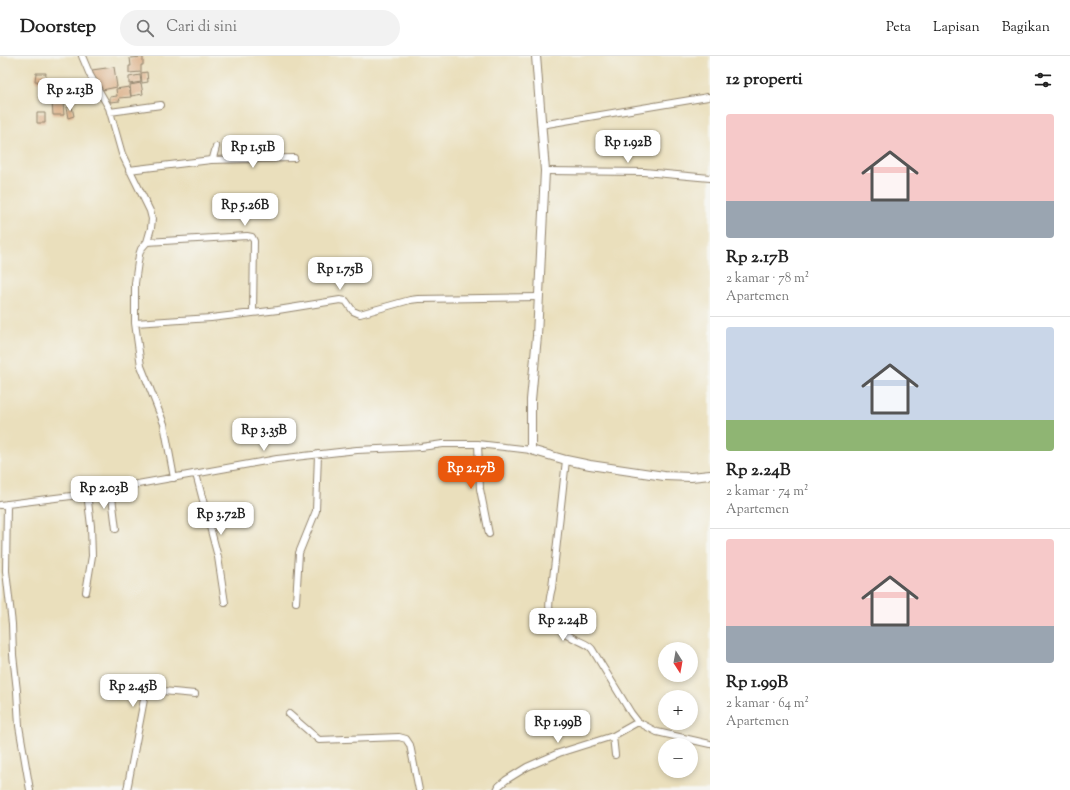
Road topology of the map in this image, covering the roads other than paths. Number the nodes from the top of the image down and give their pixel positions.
1 (82, 56) edge
2 (536, 56) edge
3 (708, 97) dead end
4 (161, 105) dead end
5 (110, 112) junction
6 (541, 125) junction
7 (216, 146) dead end
8 (294, 158) dead end
9 (211, 160) junction
10 (129, 170) junction
11 (545, 171) junction
12 (710, 178) edge
13 (147, 242) junction
14 (539, 297) junction
15 (253, 313) junction
16 (135, 323) junction
17 (478, 444) junction
18 (530, 450) junction
19 (318, 454) junction
20 (566, 460) junction
21 (196, 474) junction
22 (710, 475) edge
23 (174, 478) junction
24 (111, 489) junction
25 (87, 493) junction
26 (3, 504) edge
27 (116, 529) dead end
28 (490, 534) dead end
29 (0, 585) edge
30 (7, 585) junction
31 (86, 592) dead end
32 (296, 602) dead end
33 (225, 603) dead end
34 (195, 694) dead end
35 (289, 714) dead end
36 (638, 722) junction
37 (613, 736) junction
38 (710, 744) edge
39 (615, 755) dead end
40 (30, 790) edge
41 (127, 790) edge
42 (419, 790) edge
43 (497, 790) edge

1 - 5 street
2 - 6 street
3 - 6 street
4 - 5 street
5 - 10 street
6 - 11 street
7 - 9 street
8 - 9 street
9 - 10 street
10 - 13 street
11 - 12 street
11 - 14 street
13 - 15 street
13 - 16 street
14 - 15 street
14 - 18 street
15 - 16 street
16 - 23 street
17 - 18 street
17 - 19 street
17 - 28 street
18 - 20 street
19 - 21 street
19 - 32 street
20 - 22 street
20 - 36 street
21 - 23 street
21 - 33 street
23 - 24 street
24 - 25 street
24 - 27 street
25 - 26 street
25 - 31 street
26 - 30 street
29 - 30 street
30 - 40 street
34 - 41 street
35 - 42 street
36 - 37 street
36 - 38 street
37 - 39 street
37 - 43 street

